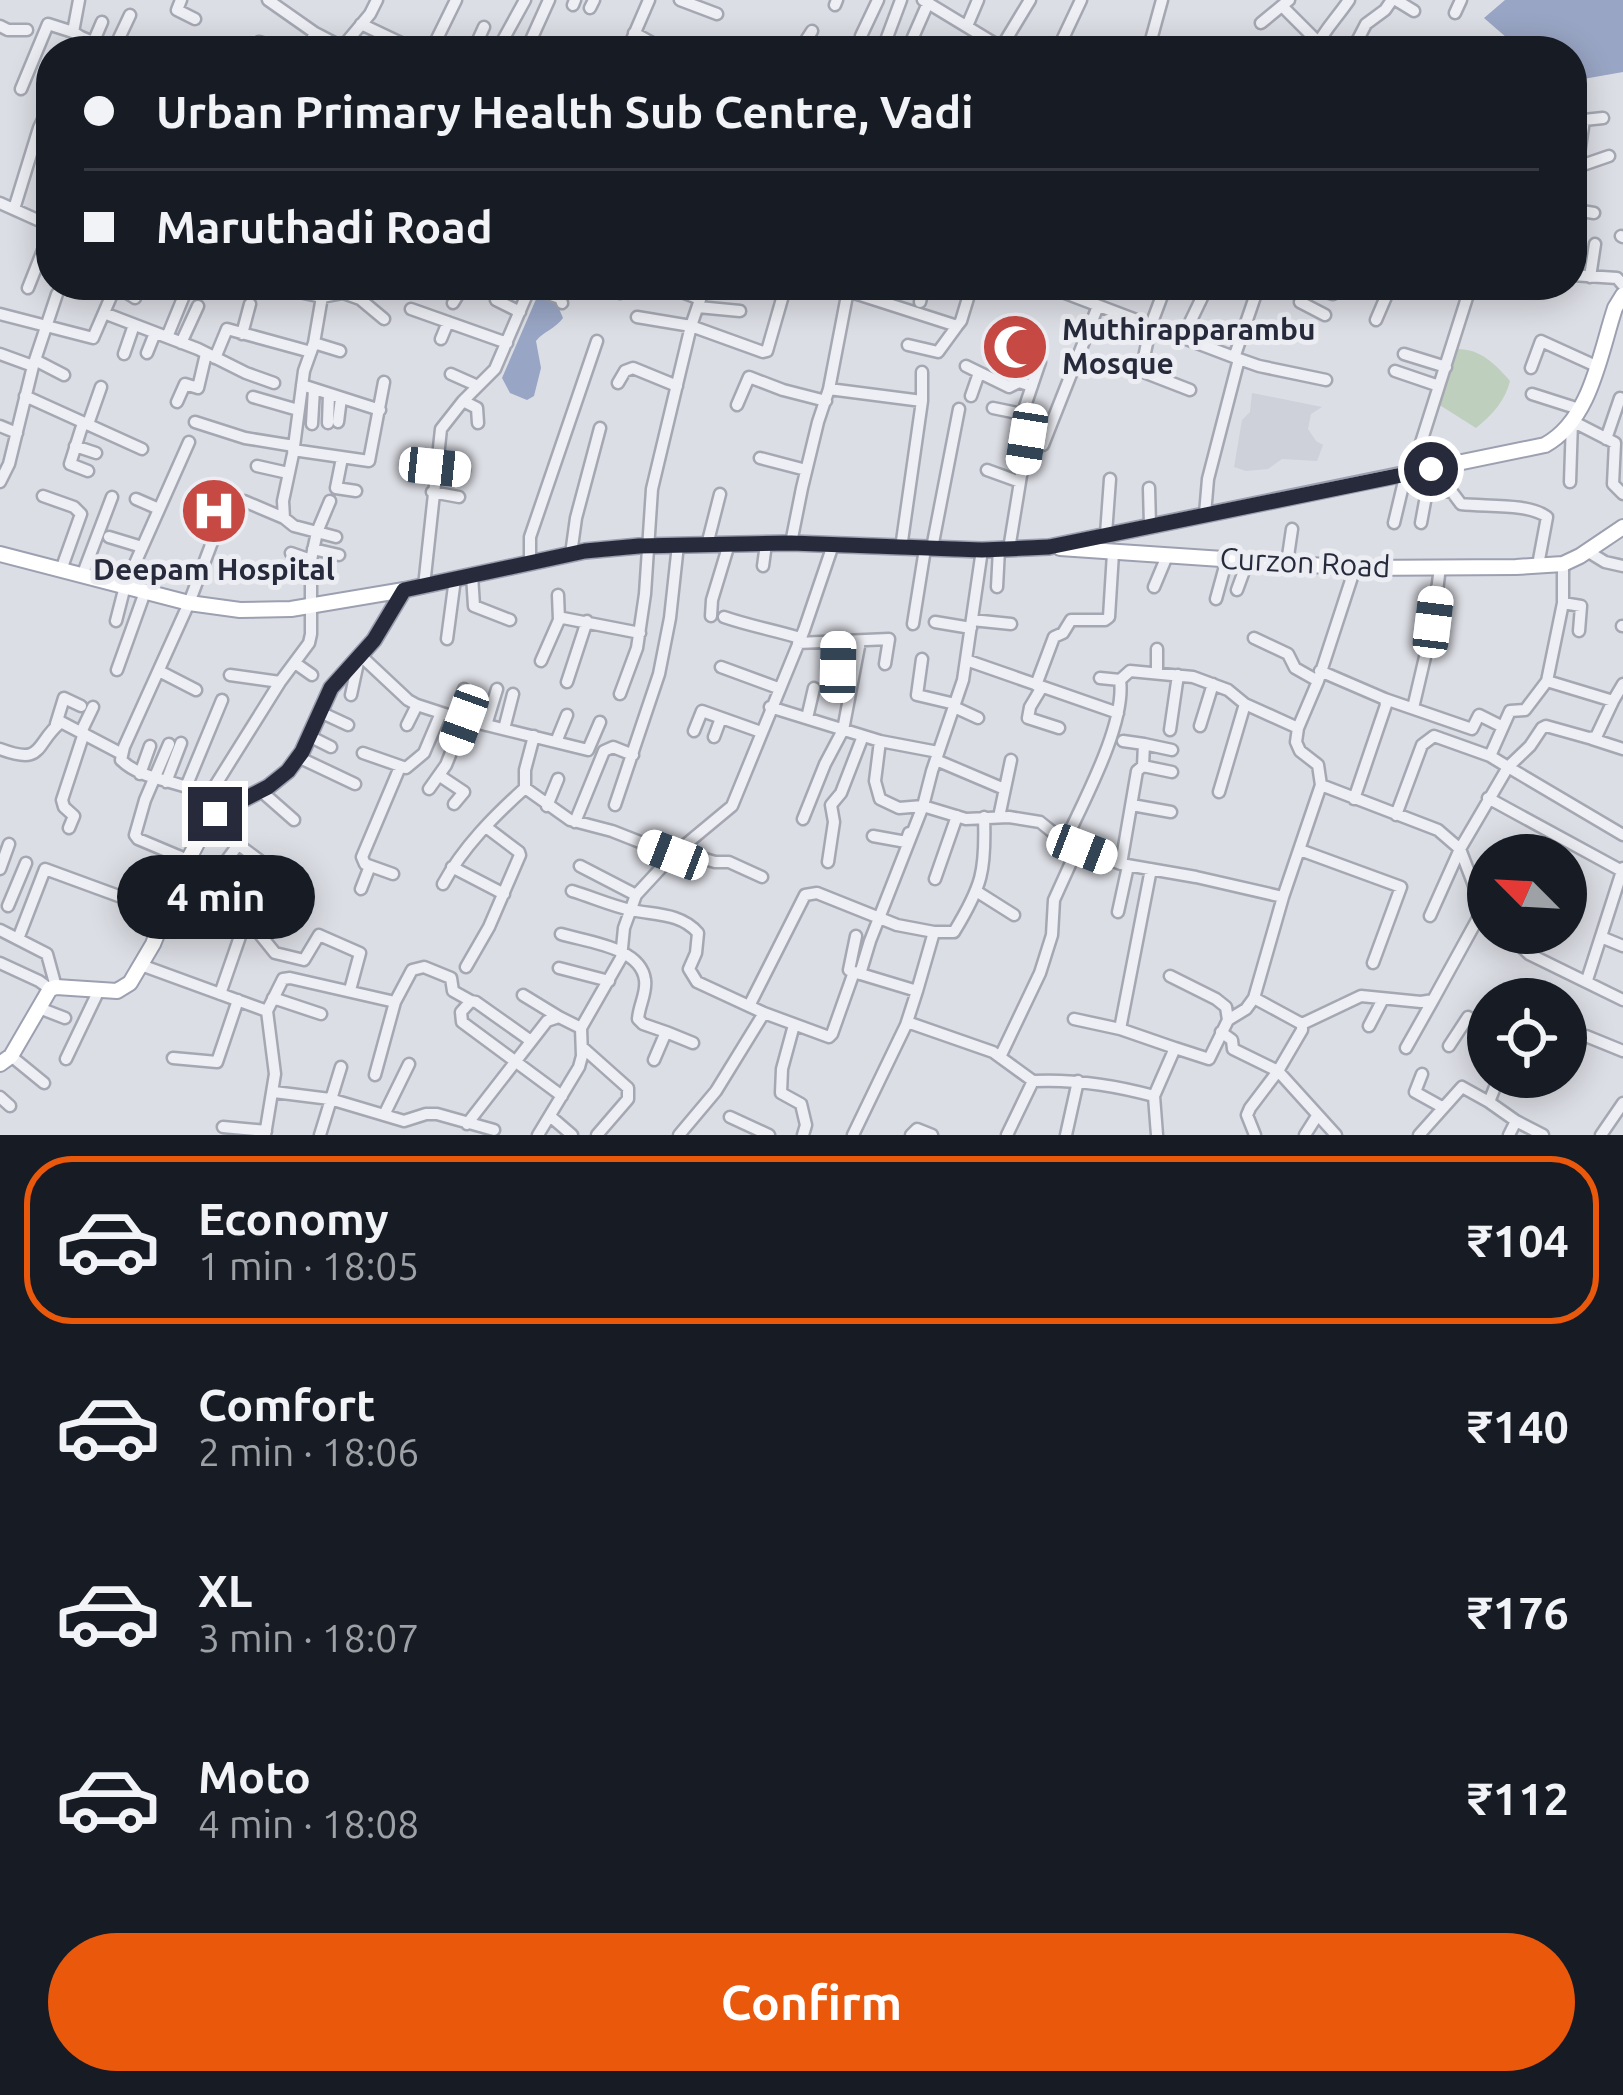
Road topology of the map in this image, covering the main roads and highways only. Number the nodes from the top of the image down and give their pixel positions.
1 (1623, 295) edge
2 (1623, 527) edge
3 (1049, 547) junction
4 (0, 554) edge
5 (404, 590) junction
6 (3, 1062) edge

1 - 3 main road
2 - 3 main road, Curzon Road
3 - 5 main road
4 - 5 main road
5 - 6 main road

